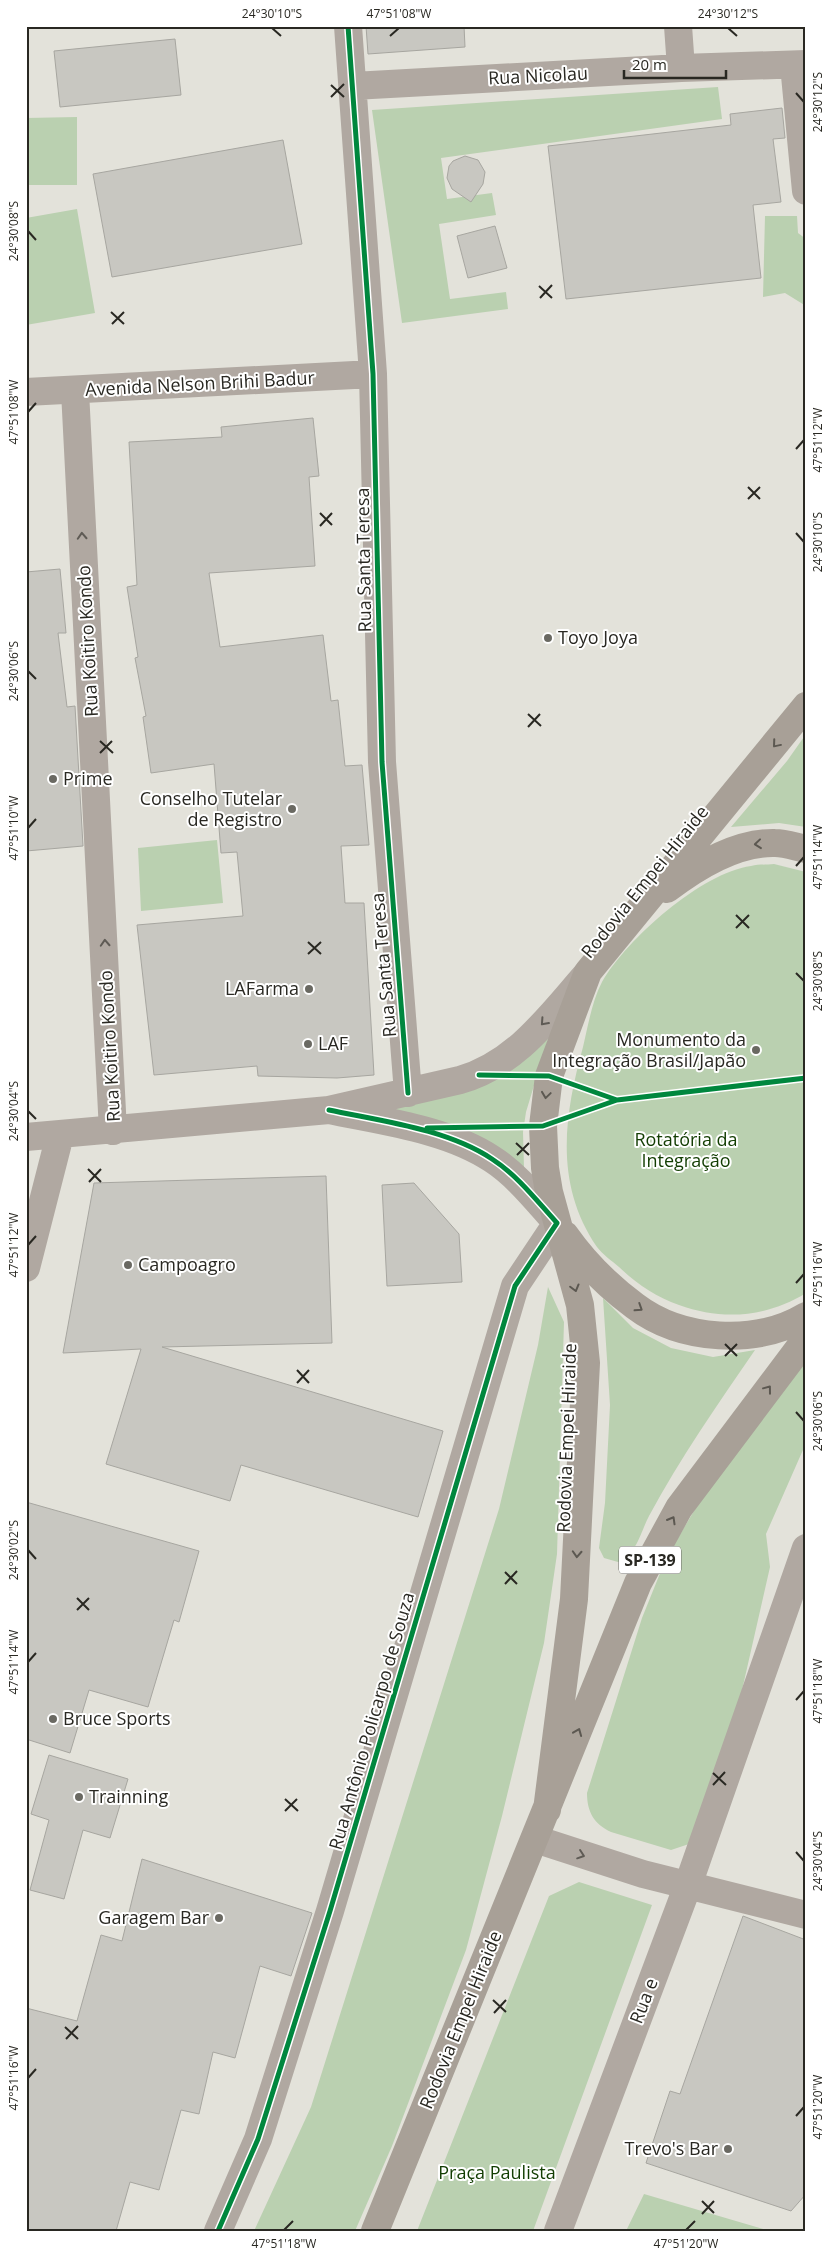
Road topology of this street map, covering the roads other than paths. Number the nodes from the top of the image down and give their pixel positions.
1 (348, 26) edge
2 (678, 26) edge
3 (800, 64) edge
4 (681, 68) junction
5 (353, 86) junction
6 (806, 191) edge
7 (373, 374) junction
8 (75, 391) junction
9 (26, 392) edge
10 (806, 706) edge
11 (806, 849) edge
12 (625, 926) junction
13 (588, 972) junction
14 (408, 1093) junction
15 (329, 1110) junction
16 (114, 1131) junction
17 (60, 1135) junction
18 (26, 1137) edge
19 (557, 1223) junction
20 (26, 1268) edge
21 (806, 1316) edge
22 (806, 1339) edge
23 (806, 1548) edge
24 (547, 1810) junction
25 (535, 1839) junction
26 (688, 1885) junction
27 (806, 1916) edge
28 (218, 2231) edge
29 (375, 2231) edge
30 (558, 2231) edge

1 - 5 street, Rua Santa Teresa
2 - 4 street
3 - 4 street, Rua Nicolau
3 - 6 street
4 - 5 street, Rua Nicolau
5 - 7 street, Rua Santa Teresa
7 - 8 street, Avenida Nelson Brihi Badur
7 - 14 street, Rua Santa Teresa
8 - 9 street, Avenida Nelson Brihi Badur
16 -> 8 street, Rua Koitiro Kondo
10 -> 12 main road, Rodovia Empei Hiraide / SP-139
11 -> 12 main road
12 - 13 main road, Rodovia Empei Hiraide / SP-139
13 -> 14 street
13 -> 19 main road, Rodovia Empei Hiraide / SP-139
14 - 15 street
15 - 16 street
15 - 19 street
16 - 17 street
17 - 18 street
17 - 20 street
19 -> 21 main road
19 -> 24 main road, Rodovia Empei Hiraide / SP-139
19 - 28 street, Rua Antônio Policarpo de Souza
24 -> 22 main road, Rodovia Empei Hiraide / SP-139
23 - 26 street, Rua e
24 - 25 main road, Rodovia Empei Hiraide / SP-139
25 -> 26 street
25 - 29 main road, Rodovia Empei Hiraide / SP-139
26 - 27 street
26 - 30 street, Rua e

